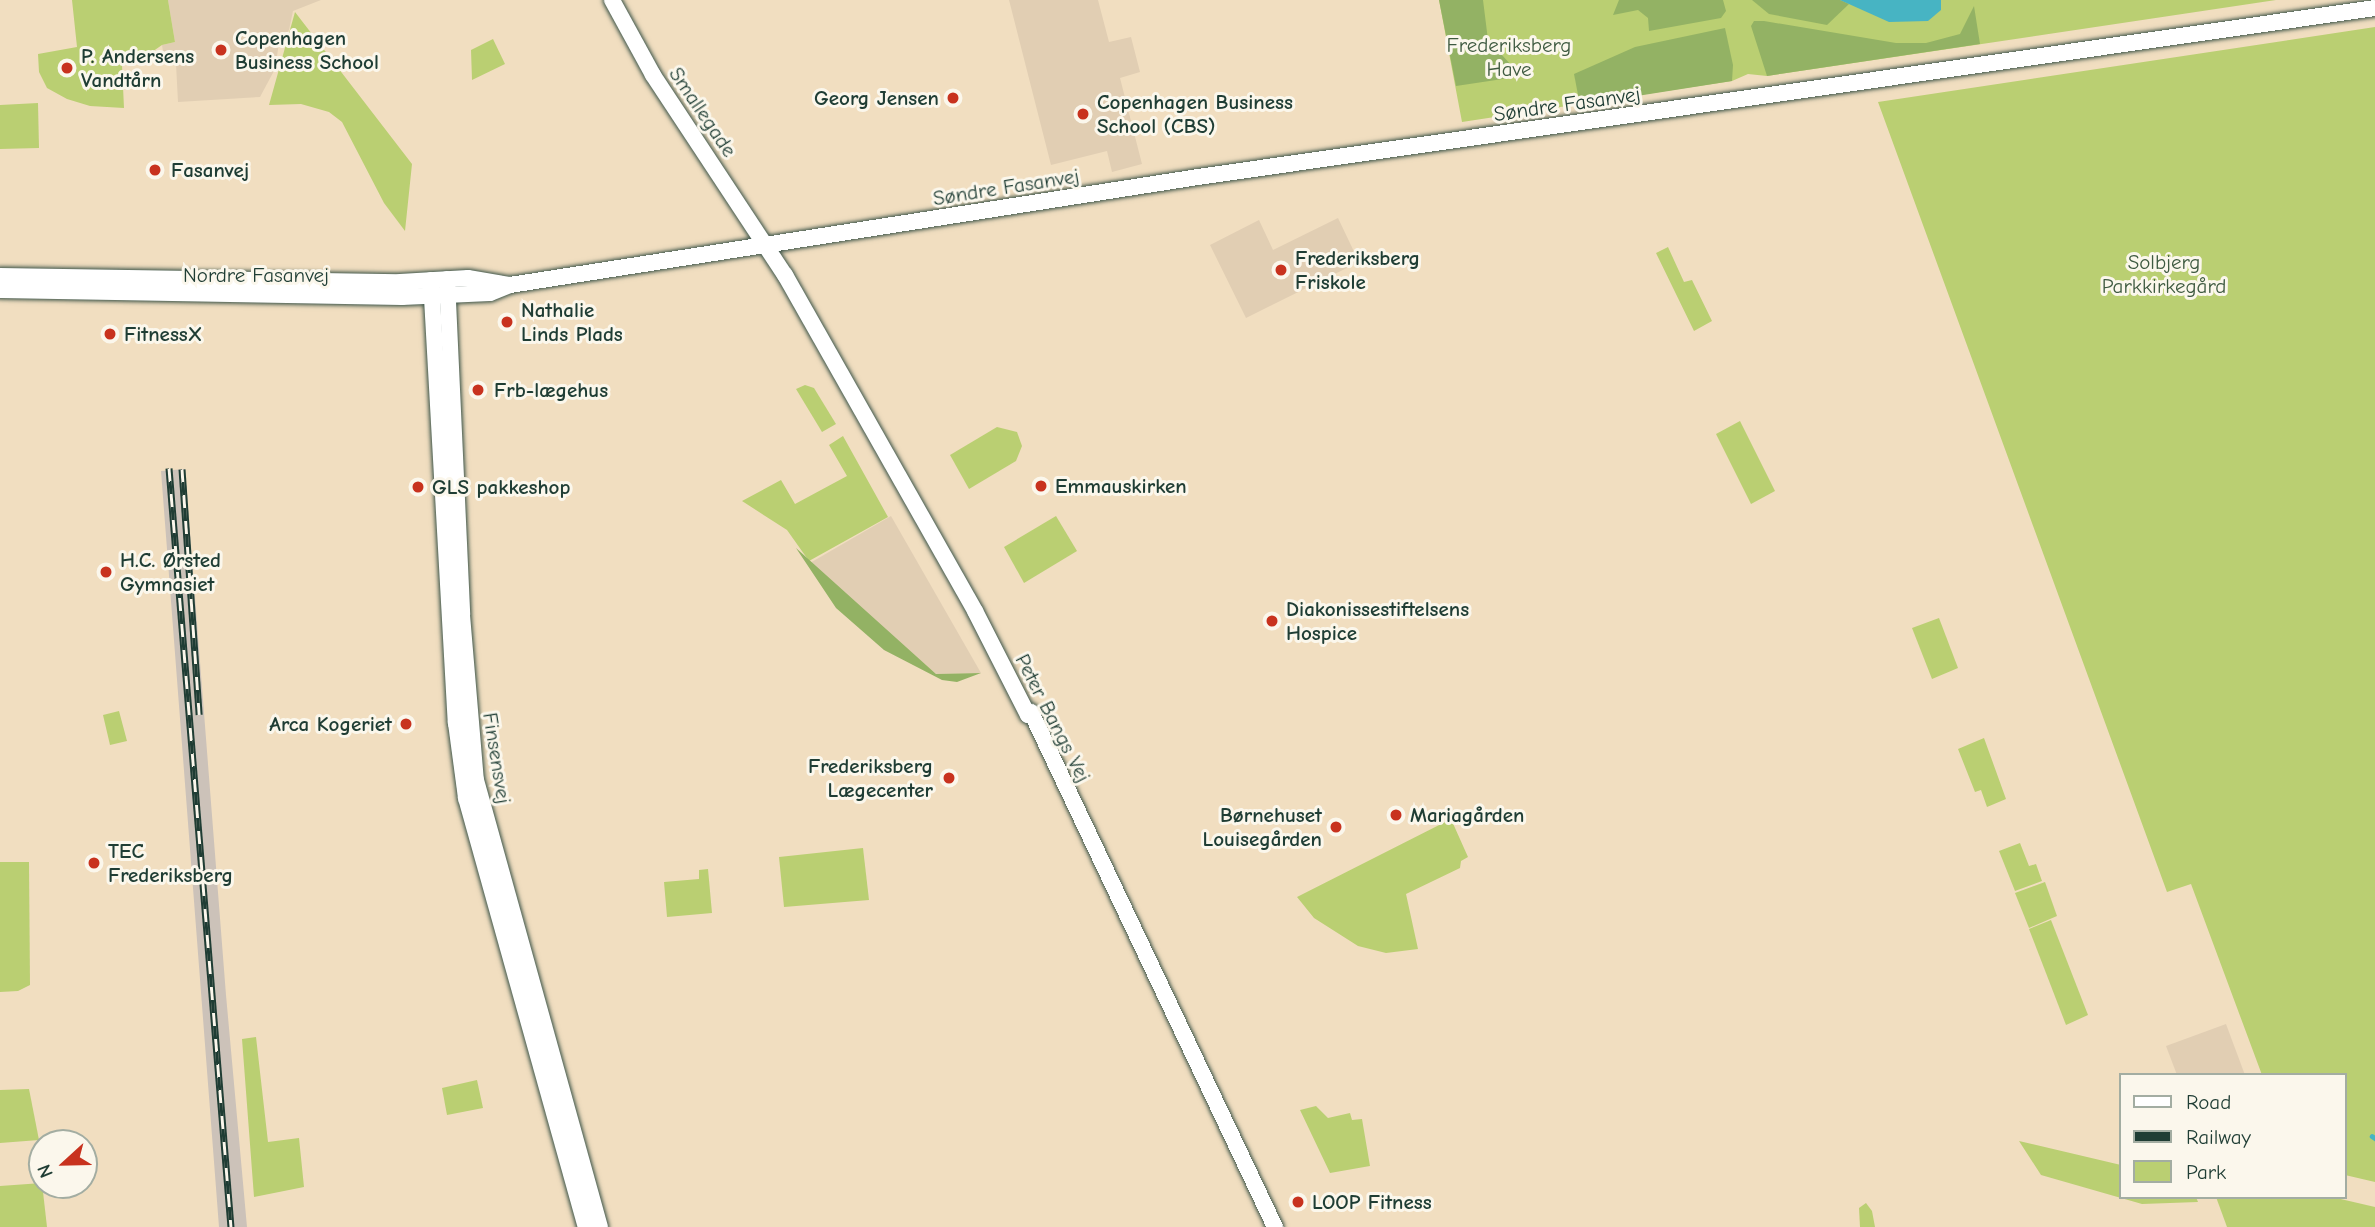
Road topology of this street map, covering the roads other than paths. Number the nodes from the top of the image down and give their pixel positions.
1 (611, 0) edge
2 (2375, 8) edge
3 (765, 244) junction
4 (0, 276) edge
5 (60, 284) junction
6 (440, 288) junction
7 (0, 290) edge
8 (517, 957) junction
9 (586, 1227) edge
10 (600, 1227) edge
11 (1275, 1227) edge

1 - 3 street, Smallegade
2 - 3 street, Søndre Fasanvej
3 - 6 street, Nordre Fasanvej
3 - 11 street, Peter Bangs Vej
4 - 5 street, Nordre Fasanvej
5 - 6 street, Nordre Fasanvej
5 - 7 street, Nordre Fasanvej
6 - 8 street, Finsensvej
8 - 9 street, Finsensvej
8 - 10 street, Finsensvej

